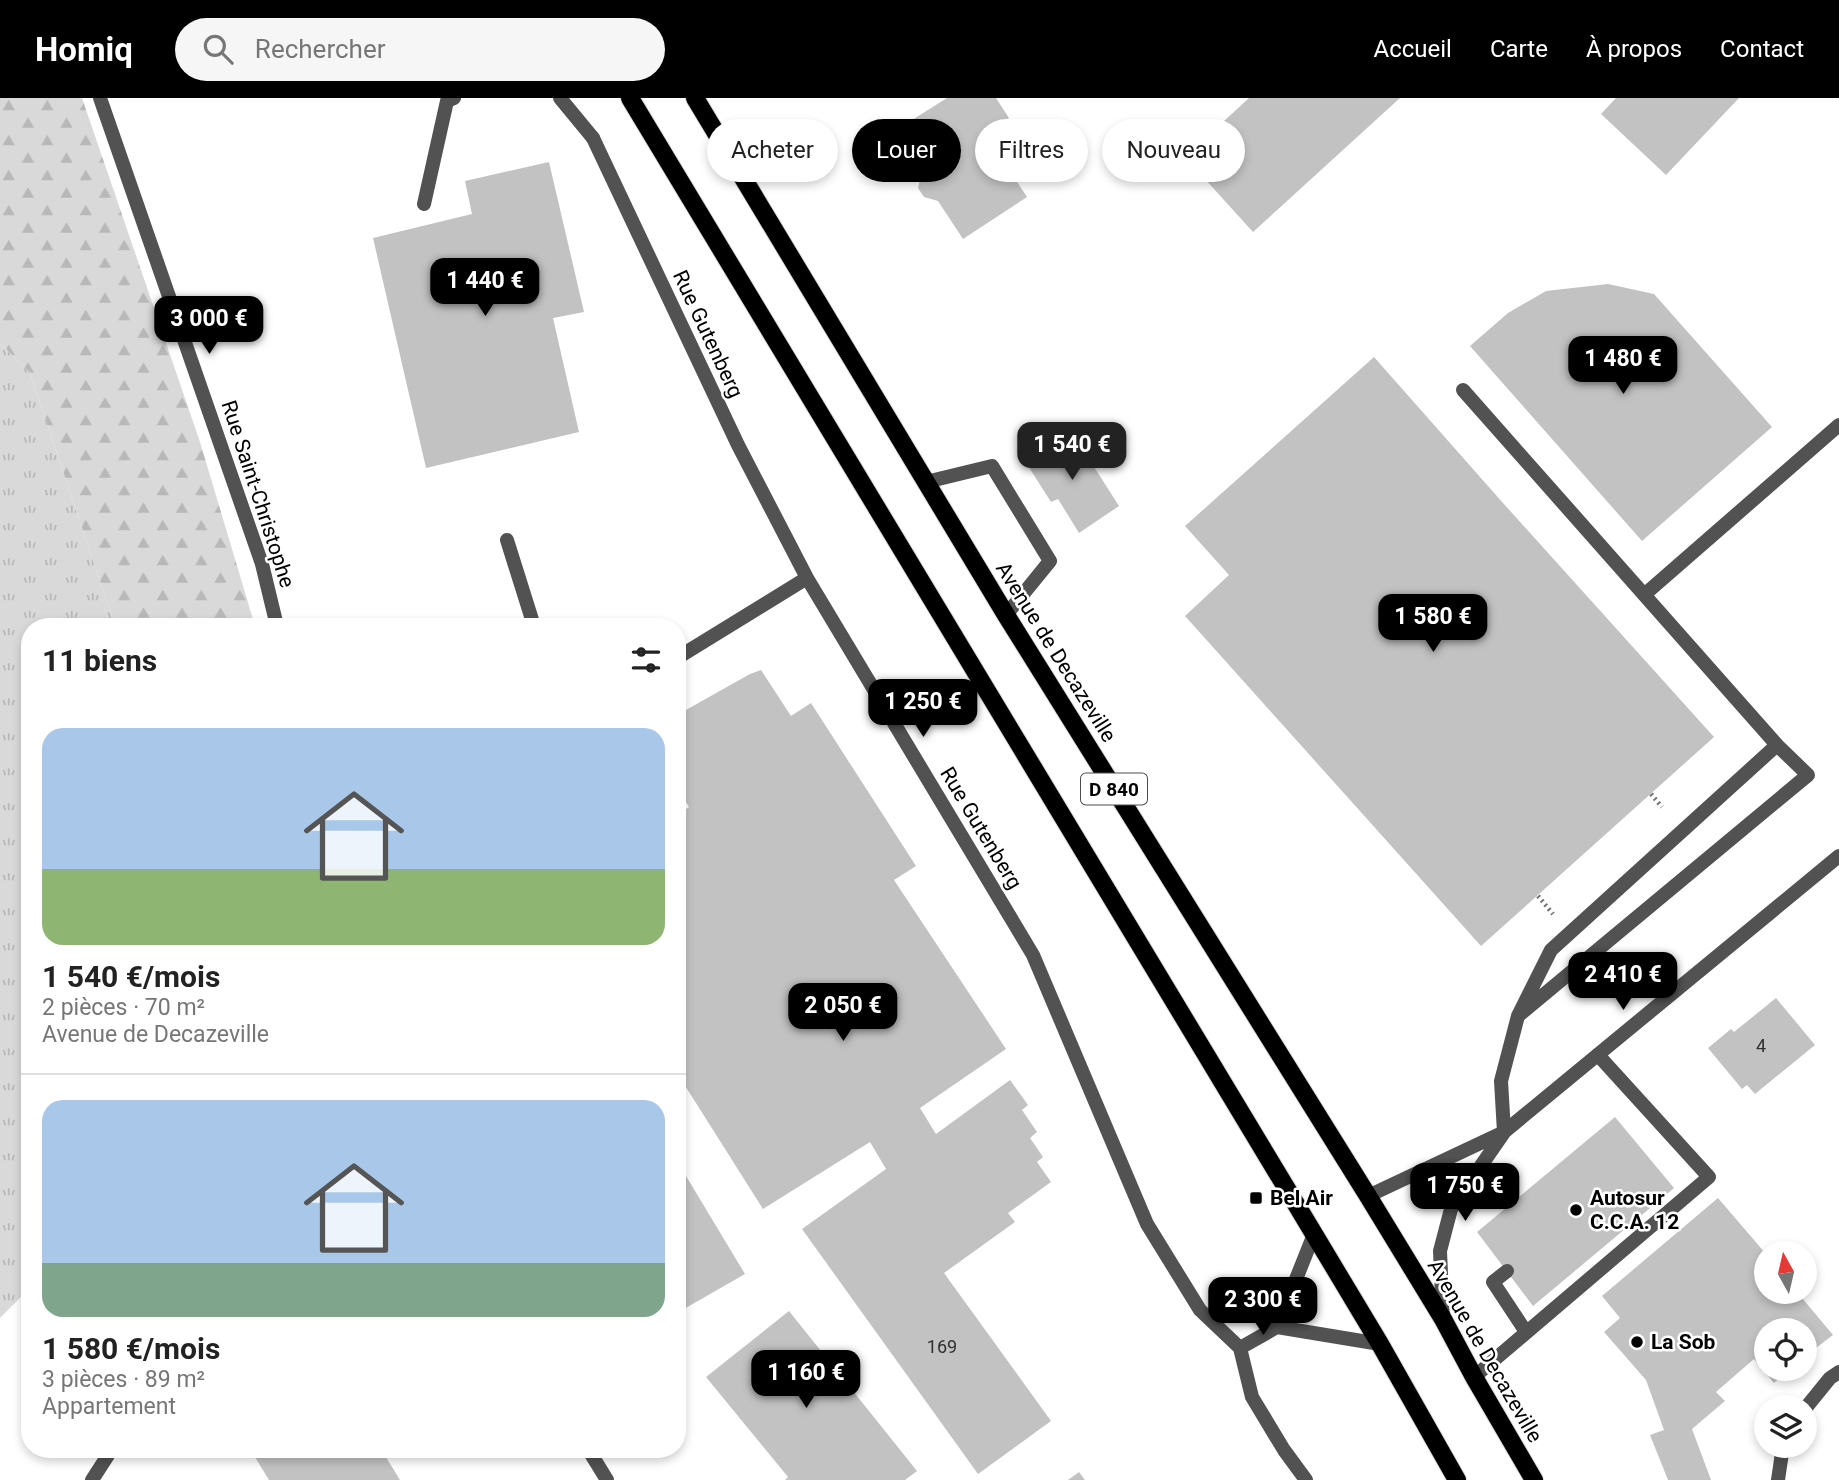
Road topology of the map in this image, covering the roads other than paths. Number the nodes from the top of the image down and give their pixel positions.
1 (100, 98) edge
2 (454, 98) edge
3 (560, 98) edge
4 (631, 98) edge
5 (695, 98) edge
6 (424, 204) dead end
7 (1463, 390) dead end
8 (1839, 425) edge
9 (926, 482) junction
10 (507, 540) dead end
11 (807, 578) junction
12 (1644, 595) junction
13 (1006, 615) junction
14 (275, 618) edge
15 (531, 618) edge
16 (686, 652) edge
17 (1777, 745) junction
18 (1839, 856) edge
19 (1518, 1016) junction
20 (1598, 1055) junction
21 (1504, 1132) junction
22 (1368, 1196) junction
23 (1314, 1234) junction
24 (1507, 1271) dead end
25 (1443, 1319) junction
26 (1277, 1327) junction
27 (1525, 1332) junction
28 (1380, 1344) junction
29 (1240, 1348) junction
30 (1839, 1372) edge
31 (1474, 1377) junction
32 (1816, 1395) edge
33 (106, 1458) edge
34 (594, 1458) edge
35 (1782, 1458) edge
36 (92, 1480) edge
37 (607, 1480) edge
38 (1306, 1480) edge
39 (1457, 1480) edge
40 (1534, 1480) edge
41 (1779, 1480) edge

1 - 14 street, Rue Saint-Christophe
2 - 6 street
3 - 11 street, Rue Gutenberg
4 - 23 main road, D 840
5 - 9 main road, Avenue de Decazeville / D 840
7 - 12 street
8 - 12 street
9 - 13 main road, Avenue de Decazeville / D 840
9 - 13 street
10 - 15 street
11 - 16 street
11 - 29 street, Rue Gutenberg
12 - 17 street
13 - 22 main road, Avenue de Decazeville / D 840
17 - 19 street
17 - 19 street
18 - 20 street
19 - 21 street
20 - 21 street
20 - 27 street
21 - 22 street
21 - 25 street
22 - 25 main road, Avenue de Decazeville / D 840
23 - 26 street
23 - 28 main road, D 840
24 - 27 street
25 - 31 main road, Avenue de Decazeville / D 840
26 - 28 street
26 - 29 street
27 - 31 street
28 - 39 main road, D 840
29 - 38 street
30 - 32 street
31 - 40 main road, Avenue de Decazeville / D 840
33 - 36 street
34 - 37 street
35 - 41 street

